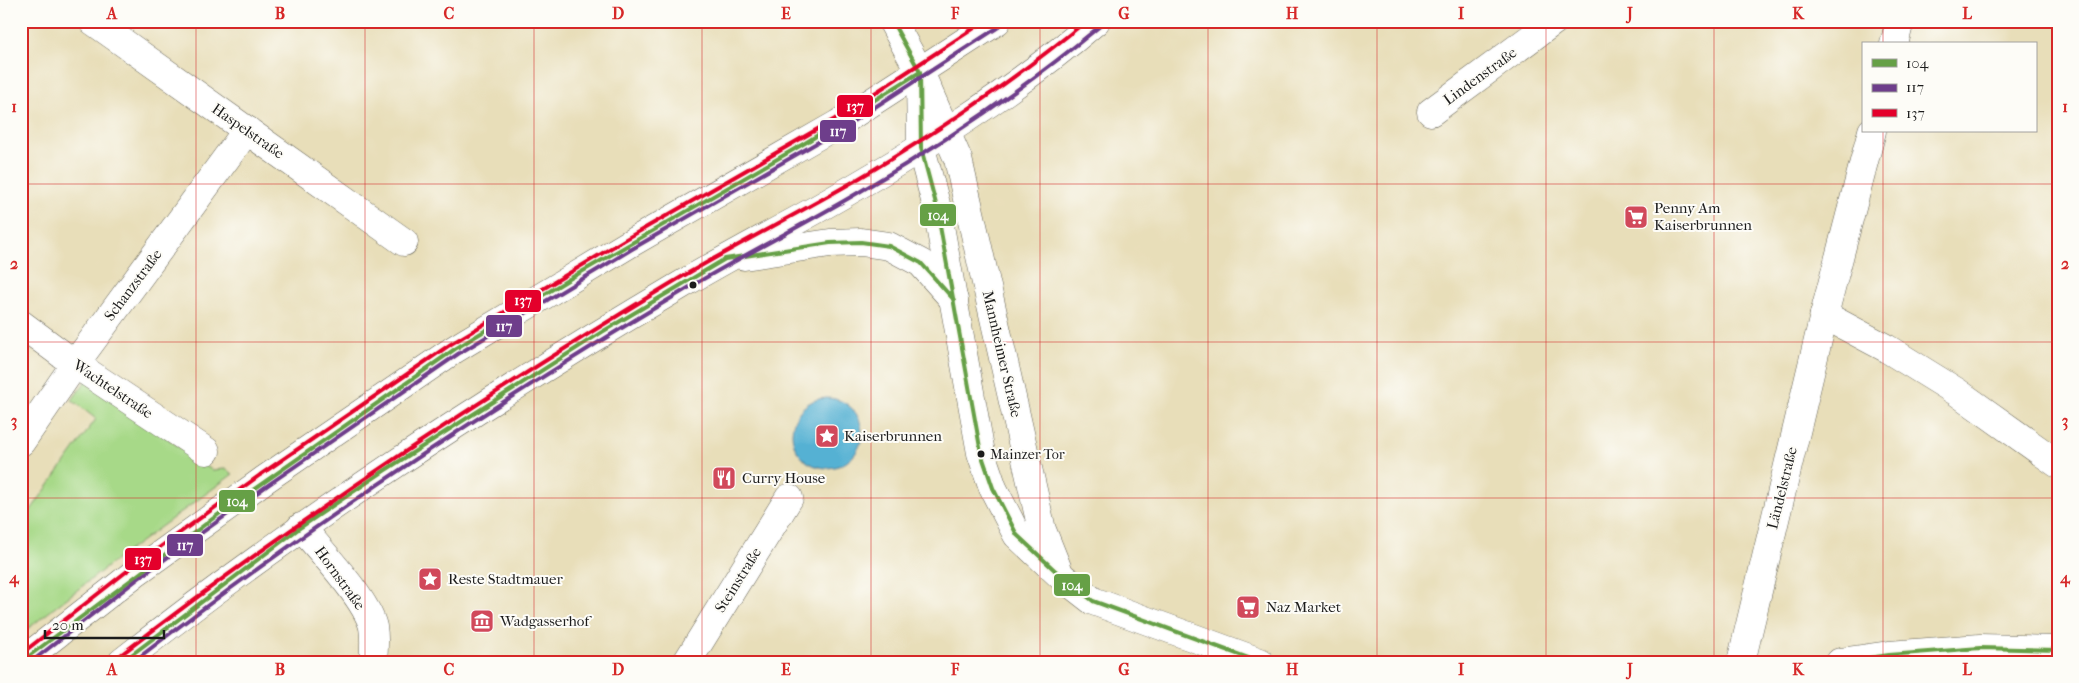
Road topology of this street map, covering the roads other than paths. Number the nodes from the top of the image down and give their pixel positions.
1 (93, 21) edge
2 (892, 21) edge
3 (997, 21) edge
4 (1096, 21) edge
5 (1554, 21) edge
6 (1900, 21) edge
7 (1895, 42) edge
8 (920, 72) junction
9 (1431, 112) dead end
10 (247, 130) junction
11 (946, 132) junction
12 (1872, 132) edge
13 (921, 148) junction
14 (404, 242) dead end
15 (725, 259) junction
16 (954, 300) junction
17 (1824, 315) junction
18 (21, 324) edge
19 (75, 364) junction
20 (21, 442) edge
21 (206, 451) dead end
22 (2058, 464) edge
23 (789, 498) dead end
24 (301, 527) junction
25 (1060, 576) junction
26 (2058, 650) edge
27 (21, 662) edge
28 (122, 662) edge
29 (373, 662) edge
30 (687, 662) edge
31 (1260, 662) edge
32 (1741, 662) edge
33 (1840, 662) edge

1 - 10 street, Haspelstraße
2 - 8 street, Mannheimer Straße
3 - 8 street
4 - 11 street
5 - 9 street, Lindenstraße
6 - 7 street
8 - 11 street, Mannheimer Straße
8 - 13 street
8 - 27 street
10 - 14 street, Haspelstraße
10 - 19 street, Schanzstraße
11 - 13 street
11 - 25 street, Mannheimer Straße
12 - 17 street, Ländelstraße
13 - 15 street
13 - 16 street
15 - 16 street
15 - 24 street
16 - 25 street
17 - 22 street
17 - 32 street, Ländelstraße
18 - 19 street, Wachtelstraße
19 - 20 street, Schanzstraße
19 - 21 street, Wachtelstraße
23 - 30 street, Steinstraße
24 - 28 street
24 - 29 street, Hornstraße
25 - 31 street
26 - 33 street

